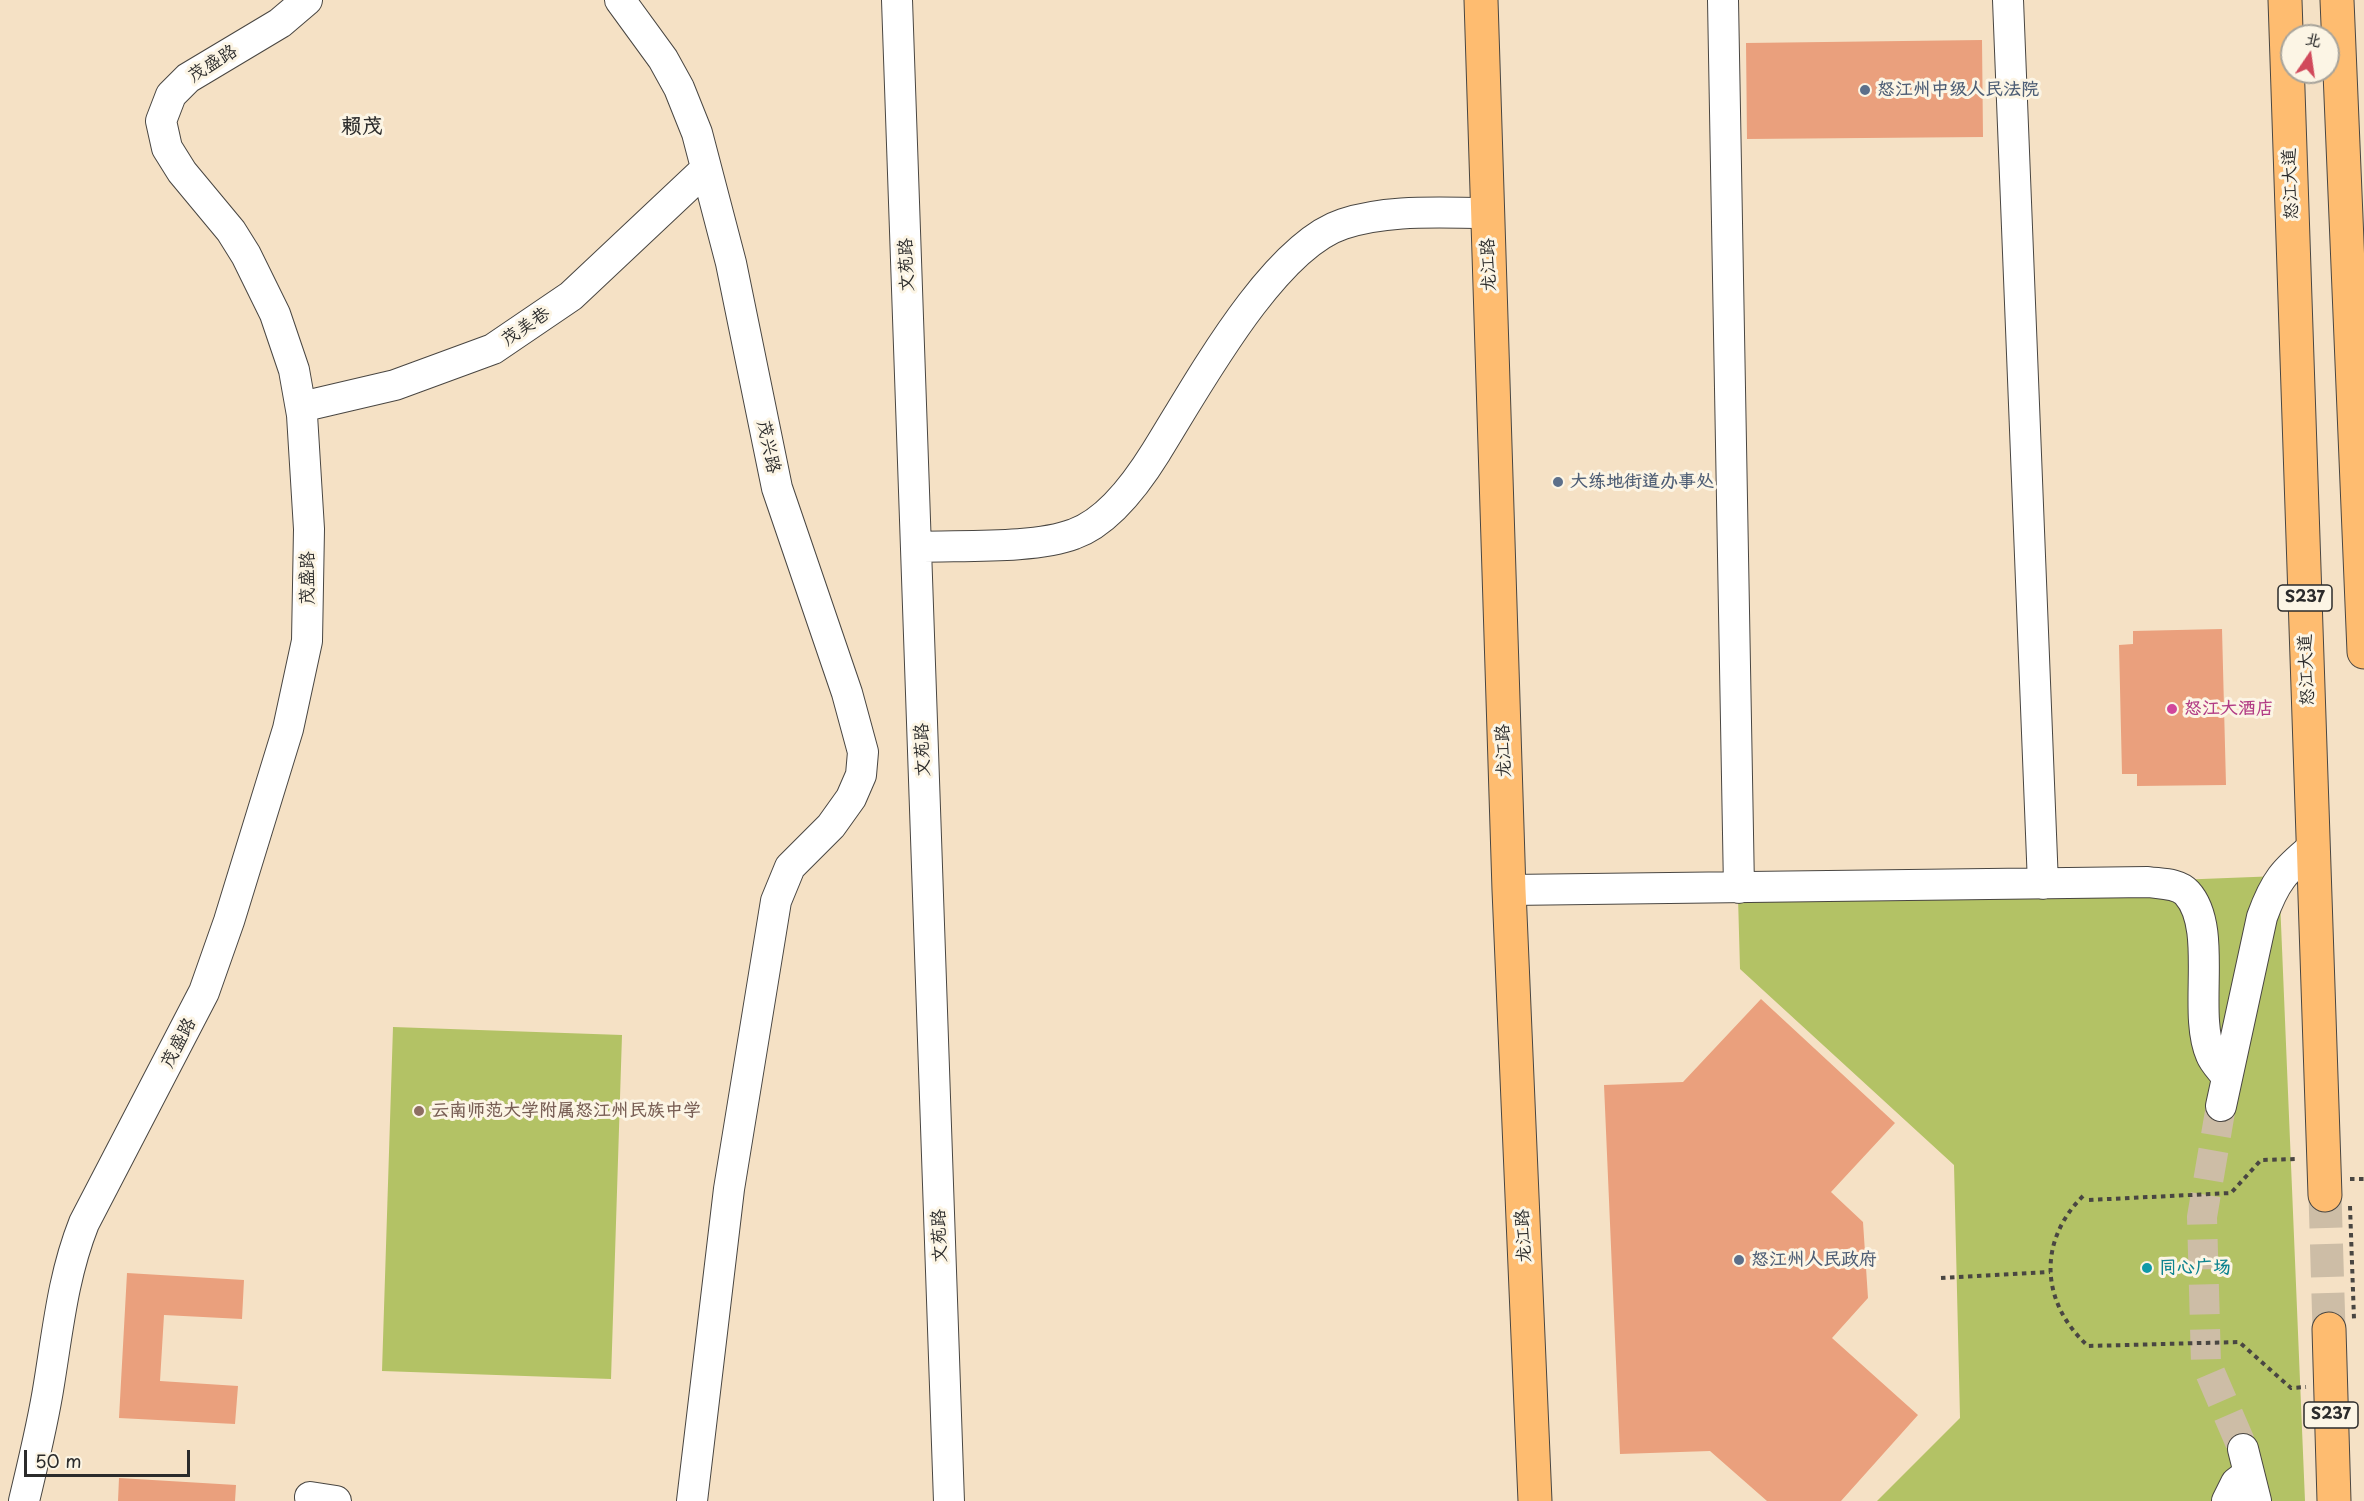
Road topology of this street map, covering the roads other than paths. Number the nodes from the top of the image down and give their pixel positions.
1 (307, 0) edge
2 (620, 0) edge
3 (897, 0) edge
4 (1480, 0) edge
5 (1723, 0) edge
6 (2008, 0) edge
7 (2285, 0) edge
8 (2337, 0) edge
9 (706, 169) junction
10 (1487, 213) junction
11 (301, 407) junction
12 (916, 547) junction
13 (2364, 636) edge
14 (2313, 847) junction
15 (2043, 884) junction
16 (1739, 888) junction
17 (1509, 890) junction
18 (2227, 1077) junction
19 (2221, 1106) tunnel mouth
20 (2337, 1187) tunnel mouth
21 (2329, 1329) tunnel mouth
22 (24, 1501) edge
23 (692, 1501) edge
24 (950, 1501) edge
25 (1535, 1501) edge
26 (2227, 1501) edge
27 (2256, 1501) edge
28 (2334, 1501) edge

1 - 11 street, 茂盛路
2 - 9 street, 茂兴路
3 - 12 street, 文苑路
4 - 10 main road, 龙江路
5 - 16 street
6 - 15 street
7 - 14 main road, 怒江大道 / S237
8 - 13 main road
9 - 11 street, 茂美巷
9 - 23 street, 茂兴路
10 - 12 street
10 - 17 main road, 龙江路
11 - 22 street, 茂盛路
12 - 24 street, 文苑路
14 - 18 street
14 - 20 main road, 怒江大道 / S237
15 - 16 street
15 - 18 street
16 - 17 street
17 - 25 main road, 龙江路
18 - 19 street
21 - 28 main road, S237
26 - 27 street

